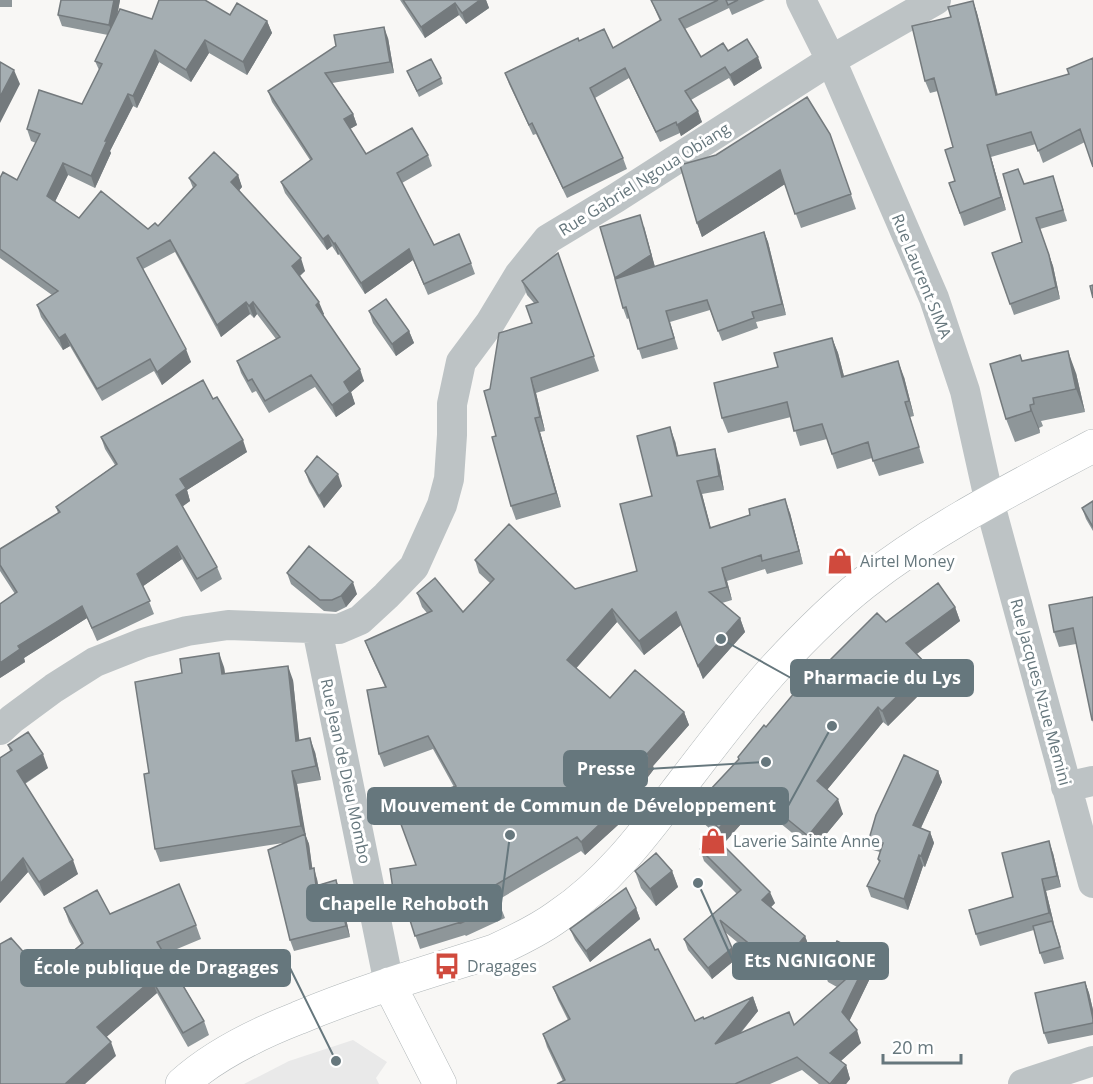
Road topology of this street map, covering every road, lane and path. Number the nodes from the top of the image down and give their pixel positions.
1 (801, 0) edge
2 (936, 0) edge
3 (831, 60) junction
4 (1093, 446) edge
5 (990, 501) junction
6 (317, 629) junction
7 (0, 730) edge
8 (1079, 784) edge
9 (1093, 883) edge
10 (389, 984) junction
11 (1093, 1061) edge
12 (182, 1084) edge
13 (441, 1084) edge
14 (1023, 1084) edge

1 - 3 street, Rue Laurent SIMA
2 - 3 street, Rue Gabriel Ngoua Obiang
3 - 5 street, Rue Laurent SIMA
3 - 6 street, Rue Gabriel Ngoua Obiang
4 - 5 main road
5 - 8 street, Rue Jacques Nzue Memini
5 - 10 main road
6 - 7 street, Rue Gabriel Ngoua Obiang
6 - 10 street, Rue Jean de Dieu Mombo
8 - 9 street, Rue Jacques Nzue Memini
10 - 12 main road
10 - 13 main road
11 - 14 street

